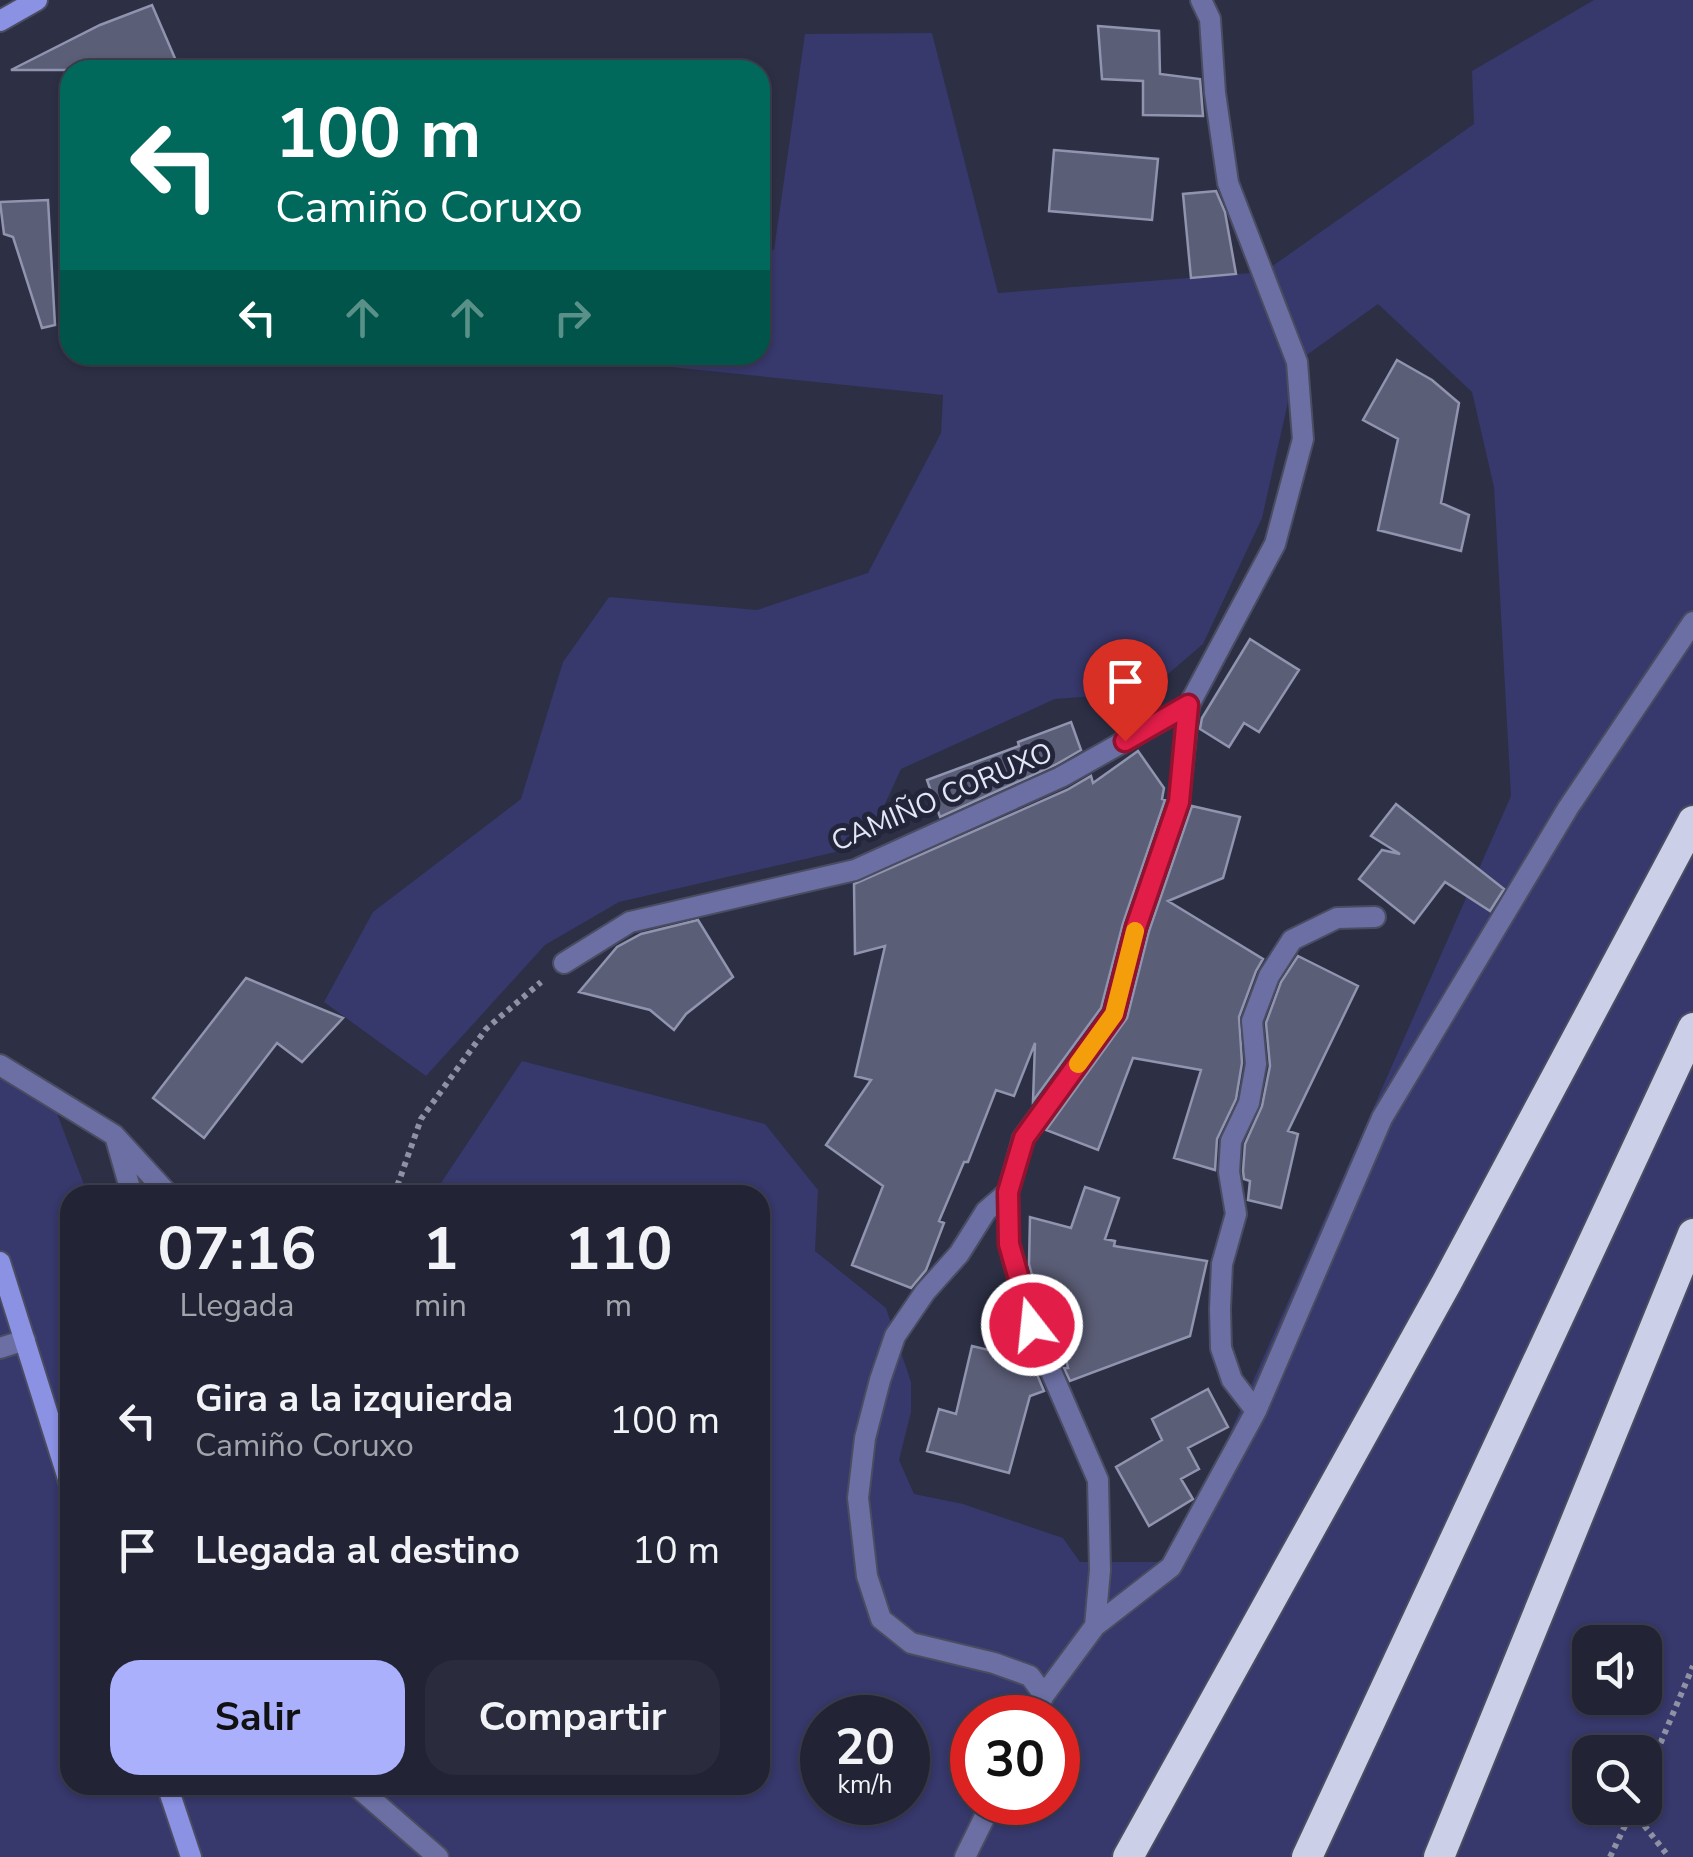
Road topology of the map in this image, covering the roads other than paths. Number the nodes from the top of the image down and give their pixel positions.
1 (37, 0) edge
2 (1201, 0) edge
3 (0, 21) edge
4 (1693, 622) edge
5 (1188, 705) junction
6 (1693, 821) edge
7 (1375, 916) dead end
8 (564, 963) road end
9 (1693, 1028) edge
10 (0, 1065) edge
11 (114, 1135) junction
12 (129, 1185) edge
13 (160, 1185) edge
14 (1008, 1192) junction
15 (1693, 1234) edge
16 (0, 1262) edge
17 (24, 1340) junction
18 (0, 1348) edge
19 (1256, 1410) junction
20 (60, 1453) edge
21 (1095, 1626) junction
22 (1044, 1695) joint
23 (170, 1795) edge
24 (367, 1795) edge
25 (981, 1825) edge
26 (191, 1857) edge
27 (438, 1857) edge
28 (965, 1857) edge
29 (1128, 1857) edge
30 (1307, 1857) edge
31 (1439, 1857) edge

1 - 3 street
2 - 5 street
4 - 19 street
5 - 8 street, CAMIÑO CORUXO
5 - 14 street
6 - 29 highway
7 - 19 street
9 - 30 highway
10 - 11 street
11 - 12 street
11 - 13 street
14 - 21 street
14 - 22 street
15 - 31 highway
16 - 17 street
17 - 18 street
17 - 20 street
19 - 21 street
21 - 22 street
23 - 26 street
24 - 27 street
25 - 28 street

